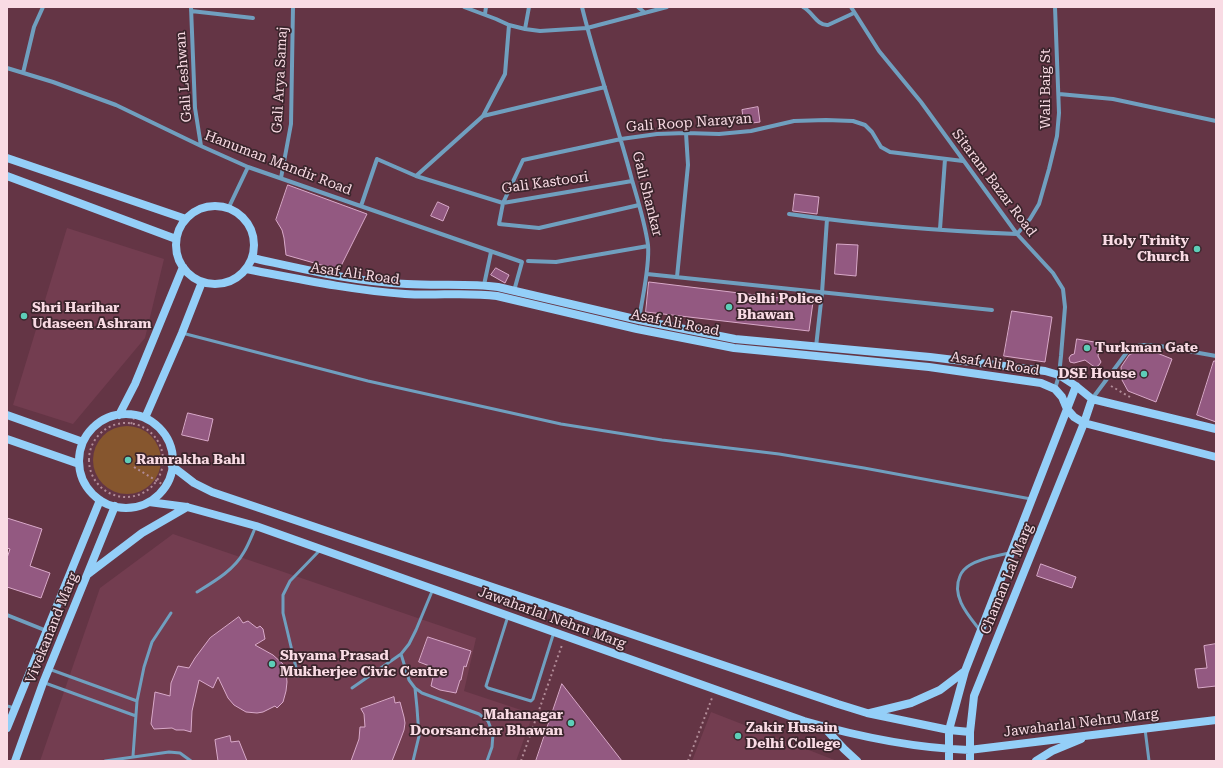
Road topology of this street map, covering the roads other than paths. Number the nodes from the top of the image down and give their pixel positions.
1 (42, 7) edge
2 (294, 7) edge
3 (464, 7) edge
4 (486, 7) edge
5 (529, 7) edge
6 (582, 7) edge
7 (638, 7) edge
8 (667, 7) edge
9 (803, 7) edge
10 (851, 7) edge
11 (1055, 7) edge
12 (191, 9) edge
13 (645, 13) junction
14 (854, 13) junction
15 (485, 14) junction
16 (253, 18) dead end
17 (509, 25) junction
18 (587, 28) junction
19 (525, 30) junction
20 (7, 68) edge
21 (22, 73) junction
22 (605, 87) junction
23 (1058, 94) junction
24 (483, 116) junction
25 (1216, 121) edge
26 (686, 132) junction
27 (621, 139) junction
28 (201, 146) junction
29 (7, 158) edge
30 (945, 159) junction
31 (963, 161) junction
32 (248, 166) junction
33 (7, 176) edge
34 (416, 176) junction
35 (281, 178) junction
36 (632, 181) junction
37 (503, 203) junction
38 (639, 205) junction
39 (361, 206) junction
40 (228, 208) junction
41 (790, 214) dead end
42 (186, 219) junction
43 (827, 220) junction
44 (940, 229) junction
45 (1017, 234) junction
46 (176, 239) junction
47 (648, 246) junction
48 (491, 252) junction
49 (252, 258) junction
50 (528, 262) dead end
51 (183, 267) junction
52 (246, 269) junction
53 (647, 274) junction
54 (677, 277) junction
55 (202, 282) junction
56 (484, 285) junction
57 (514, 291) junction
58 (822, 293) junction
59 (992, 310) dead end
60 (639, 320) junction
61 (182, 333) junction
62 (816, 347) junction
63 (1216, 356) edge
64 (1059, 375) junction
65 (1076, 386) junction
66 (1055, 389) junction
67 (1092, 399) junction
68 (1067, 409) junction
69 (7, 415) edge
70 (119, 415) junction
71 (145, 418) junction
72 (1084, 423) junction
73 (1216, 429) edge
74 (7, 439) edge
75 (83, 442) junction
76 (1216, 457) edge
77 (79, 464) junction
78 (172, 466) junction
79 (1031, 499) junction
80 (100, 500) junction
81 (149, 502) junction
82 (115, 506) junction
83 (187, 507) junction
84 (256, 526) junction
85 (321, 549) junction
86 (1011, 552) junction
87 (87, 575) junction
88 (433, 589) junction
89 (197, 592) dead end
90 (172, 613) dead end
91 (7, 615) edge
92 (508, 616) junction
93 (47, 631) junction
94 (980, 631) junction
95 (554, 632) junction
96 (401, 654) junction
97 (49, 669) junction
98 (965, 671) junction
99 (298, 676) dead end
100 (43, 682) junction
101 (352, 688) dead end
102 (414, 688) junction
103 (137, 701) junction
104 (11, 707) edge
105 (867, 713) junction
106 (136, 716) junction
107 (1216, 720) edge
108 (823, 726) junction
109 (7, 728) edge
110 (1145, 729) junction
111 (949, 730) junction
112 (970, 732) junction
113 (1089, 736) junction
114 (948, 749) junction
115 (970, 750) junction
116 (133, 756) junction
117 (15, 761) edge
118 (106, 761) edge
119 (191, 761) edge
120 (413, 761) edge
121 (487, 761) edge
122 (857, 761) edge
123 (949, 761) edge
124 (970, 761) edge
125 (1036, 761) edge
126 (1149, 761) edge

1 - 21 street
2 - 35 street, Gali Arya Samaj
3 - 15 street
4 - 15 street
5 - 19 street
6 - 18 street, Gali Shankar
7 - 13 street
8 - 13 street
9 - 14 street
10 - 14 street, Sitaram Bazar Road
11 - 23 street, Wali Baig St
12 - 16 street
12 - 28 street, Gali Leshwan
13 - 18 street
14 - 31 street, Sitaram Bazar Road
15 - 17 street
17 - 19 street
17 - 24 street
18 - 19 street
18 - 22 street, Gali Shankar
20 - 21 street, Hanuman Mandir Road
21 - 28 street, Hanuman Mandir Road
22 - 24 street
22 - 27 street, Gali Shankar
23 - 25 street
23 - 45 street, Wali Baig St
24 - 34 street
26 - 27 street, Gali Roop Narayan
26 - 30 street, Gali Roop Narayan
26 - 54 street
27 - 36 street, Gali Shankar
27 - 37 street, Gali Roop Narayan
28 - 32 street, Hanuman Mandir Road
29 - 42 main road
30 - 31 street, Gali Roop Narayan
30 - 44 street
31 - 45 street, Sitaram Bazar Road
32 - 35 street, Hanuman Mandir Road
32 - 40 street
33 - 46 main road
34 - 37 street, Gali Kastoori
34 - 39 street, Gali Kastoori
35 - 39 street, Hanuman Mandir Road
36 - 37 street, Gali Kastoori
36 - 38 street, Gali Shankar
37 - 38 street
38 - 47 street, Gali Shankar
39 - 48 street, Hanuman Mandir Road
40 - 42 main road
40 - 49 main road
41 - 43 street
42 - 46 main road
43 - 44 street
43 - 58 street
44 - 45 street
45 - 64 street, Sitaram Bazar Road
46 - 51 main road
47 - 50 street
47 - 53 street, Gali Shankar
48 - 56 street
48 - 57 street, Hanuman Mandir Road
49 - 52 main road
49 - 56 main road, Asaf Ali Road
51 - 55 main road
51 - 70 main road
52 - 55 main road
52 - 66 main road, Asaf Ali Road
53 - 54 street
53 - 60 street, Gali Shankar
54 - 58 street
55 - 61 main road
56 - 57 main road, Asaf Ali Road
57 - 60 main road, Asaf Ali Road
58 - 59 street
58 - 62 street
60 - 62 main road, Asaf Ali Road
61 - 71 main road
61 - 79 lane
62 - 64 main road, Asaf Ali Road
63 - 67 street
64 - 65 main road, Asaf Ali Road
64 - 66 street, Sitaram Bazar Road
65 - 67 main road, Asaf Ali Road
65 - 68 main road
66 - 68 main road, Asaf Ali Road
67 - 72 main road
67 - 73 main road, Asaf Ali Road
68 - 72 main road, Asaf Ali Road
68 - 79 main road, Chaman Lal Marg
69 - 75 main road
70 - 71 main road
70 - 75 main road
71 - 78 main road
72 - 76 main road, Asaf Ali Road
72 - 112 main road, Chaman Lal Marg
74 - 77 main road
75 - 77 main road
77 - 80 main road
78 - 81 main road
78 - 105 main road, Jawaharlal Nehru Marg
79 - 86 main road, Chaman Lal Marg
80 - 82 main road
80 - 93 main road, Vivekanand Marg
81 - 82 main road
81 - 83 main road, Jawaharlal Nehru Marg
82 - 87 main road, Vivekanand Marg
83 - 84 main road, Jawaharlal Nehru Marg
83 - 87 main road
84 - 85 main road, Jawaharlal Nehru Marg
84 - 89 lane
85 - 88 main road, Jawaharlal Nehru Marg
85 - 99 lane
86 - 94 main road, Chaman Lal Marg
86 - 94 lane
87 - 97 main road, Vivekanand Marg
88 - 92 main road, Jawaharlal Nehru Marg
88 - 96 lane
90 - 103 lane
91 - 93 street
92 - 95 main road, Jawaharlal Nehru Marg
92 - 95 lane
93 - 104 main road, Vivekanand Marg
94 - 98 main road, Chaman Lal Marg
95 - 108 main road, Jawaharlal Nehru Marg
96 - 101 lane
96 - 102 lane
97 - 100 main road, Vivekanand Marg
97 - 103 lane
98 - 105 main road
98 - 111 main road
100 - 106 lane
100 - 117 main road, Vivekanand Marg
102 - 120 lane
102 - 121 lane
103 - 106 lane
104 - 109 main road, Vivekanand Marg
105 - 111 main road, Jawaharlal Nehru Marg
106 - 116 lane
107 - 110 main road, Jawaharlal Nehru Marg
108 - 114 main road, Jawaharlal Nehru Marg
108 - 122 main road
110 - 113 main road, Jawaharlal Nehru Marg
110 - 126 lane
111 - 112 main road, Jawaharlal Nehru Marg
111 - 114 main road
112 - 115 main road, Chaman Lal Marg
113 - 115 main road, Jawaharlal Nehru Marg
113 - 125 main road
114 - 115 main road, Jawaharlal Nehru Marg
114 - 123 main road
115 - 124 main road, Chaman Lal Marg
116 - 118 lane
116 - 119 lane

